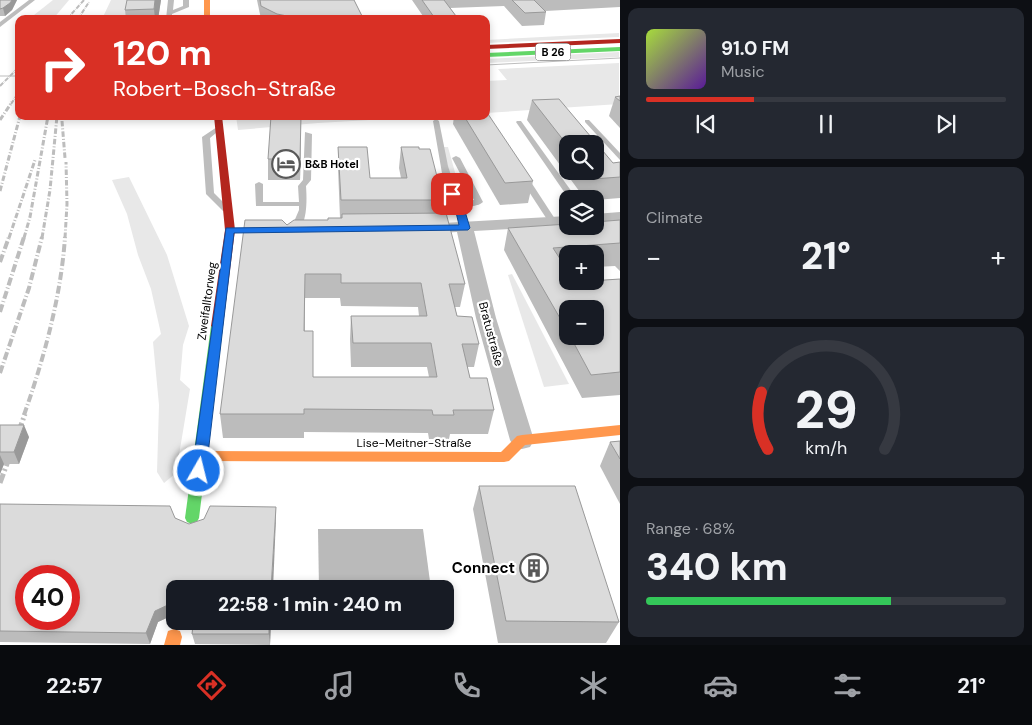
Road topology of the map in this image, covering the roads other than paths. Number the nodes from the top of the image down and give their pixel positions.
1 (32, 0) edge
2 (171, 0) edge
3 (186, 0) edge
4 (207, 0) edge
5 (170, 15) edge
6 (172, 15) edge
7 (207, 15) edge
8 (0, 25) edge
9 (620, 40) edge
10 (490, 47) edge
11 (620, 49) edge
12 (490, 56) edge
13 (218, 120) edge
14 (219, 120) edge
15 (436, 121) dead end
16 (587, 121) dead end
17 (518, 122) dead end
18 (308, 134) dead end
19 (456, 158) dead end
20 (620, 158) edge
21 (521, 173) edge
22 (259, 184) dead end
23 (567, 190) edge
24 (302, 204) junction
25 (460, 208) junction
26 (228, 210) junction
27 (620, 217) edge
28 (604, 218) edge
29 (559, 220) edge
30 (559, 221) edge
31 (465, 228) junction
32 (313, 229) edge
33 (408, 229) edge
34 (288, 232) joint
35 (620, 430) edge
36 (522, 440) junction
37 (201, 456) junction
38 (192, 518) dead end

1 - 8 lane
2 - 5 lane
3 - 6 lane
4 - 7 street
9 - 10 street, B 26
11 - 12 street, B 26
13 - 26 lane
14 - 26 street, Zweifalltorweg
15 - 25 lane
16 - 20 lane
17 - 23 lane
18 - 24 lane
19 - 25 lane
21 - 29 lane
22 - 24 lane
24 - 34 lane
25 - 31 lane
26 - 37 street, Zweifalltorweg
27 - 28 street
30 - 31 street
31 - 33 street
31 - 36 street, Bratustraße
32 - 34 street
35 - 36 street
36 - 37 street, Lise-Meitner-Straße
37 - 38 street, Zweifalltorweg

